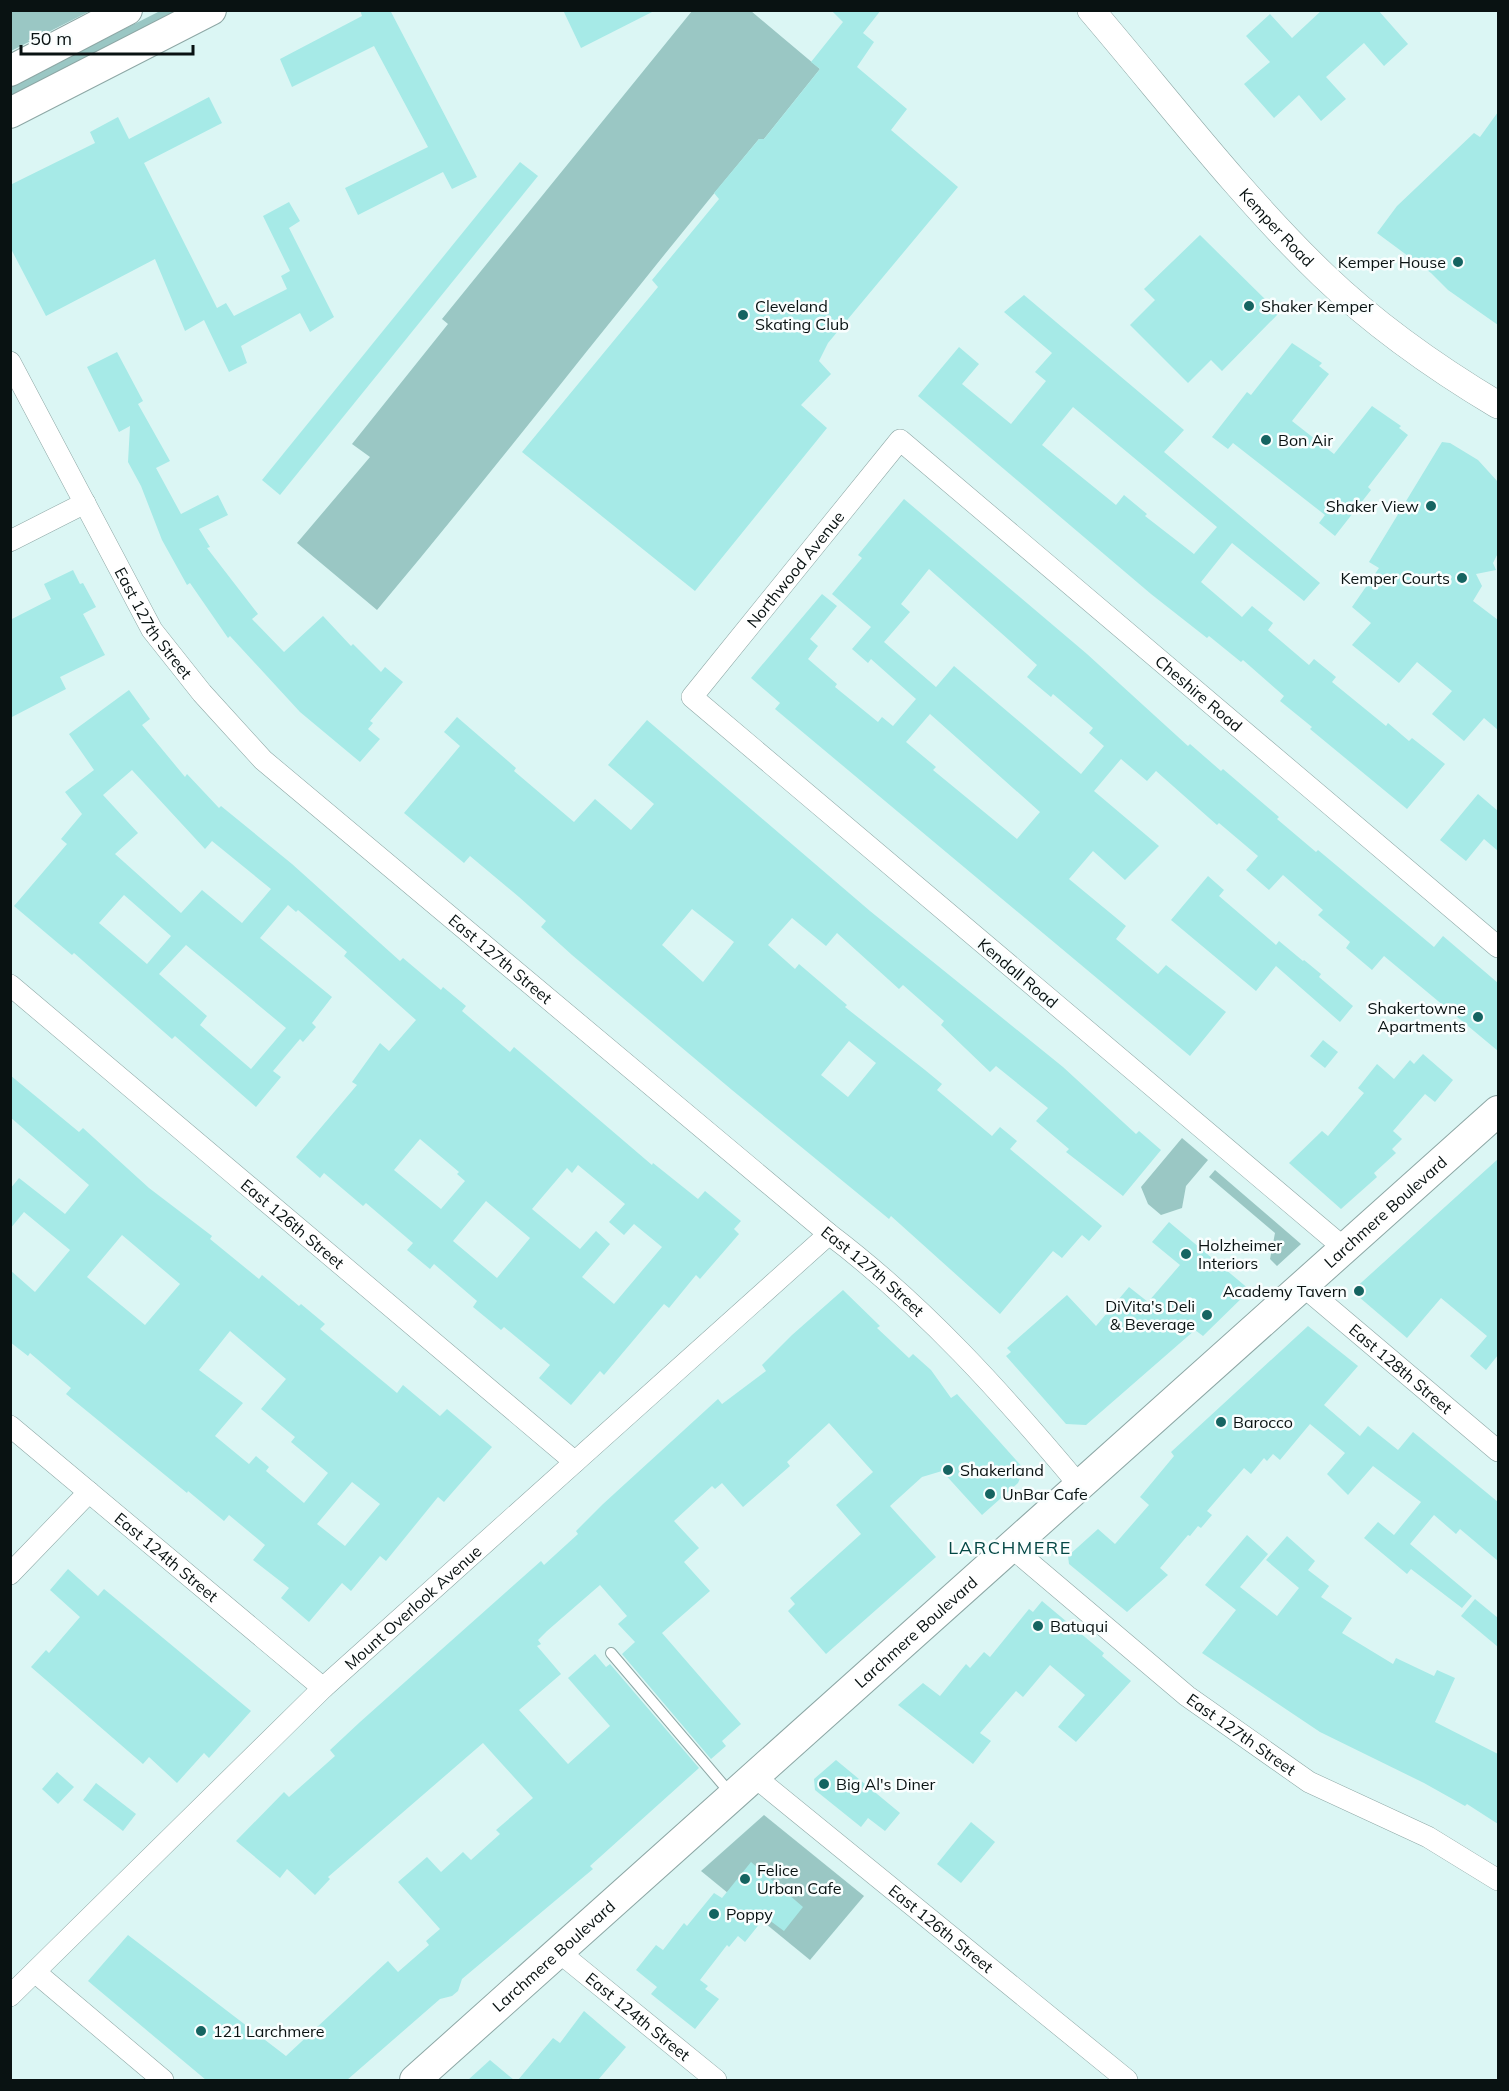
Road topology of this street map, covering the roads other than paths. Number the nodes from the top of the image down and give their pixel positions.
1 (127, 10) edge
2 (211, 10) edge
3 (1091, 10) edge
4 (10, 71) edge
5 (10, 112) edge
6 (10, 362) edge
7 (1498, 405) edge
8 (900, 440) joint
9 (85, 503) junction
10 (10, 541) edge
11 (692, 697) joint
12 (1498, 947) edge
13 (10, 985) edge
14 (1498, 1111) edge
15 (829, 1234) junction
16 (1344, 1248) junction
17 (1303, 1286) junction
18 (10, 1426) edge
19 (1498, 1451) edge
20 (575, 1462) junction
21 (1079, 1485) junction
22 (89, 1492) junction
23 (1011, 1547) junction
24 (10, 1574) edge
25 (611, 1653) dead end
26 (323, 1688) junction
27 (755, 1777) junction
28 (733, 1796) junction
29 (1498, 1880) edge
30 (559, 1952) junction
31 (34, 1972) junction
32 (10, 1996) edge
33 (163, 2080) edge
34 (415, 2080) edge
35 (716, 2080) edge
36 (1127, 2080) edge

1 - 4 main road
2 - 5 main road
3 - 7 street, Kemper Road
6 - 9 street, East 127th Street
8 - 11 street, Northwood Avenue
8 - 12 street, Cheshire Road
9 - 10 street
9 - 15 street, East 127th Street
11 - 16 street, Kendall Road
13 - 20 street, East 126th Street
14 - 16 main road, Larchmere Boulevard
15 - 20 street, Mount Overlook Avenue
15 - 21 street, East 127th Street
16 - 17 main road, Larchmere Boulevard
17 - 19 street, East 128th Street
17 - 21 main road, Larchmere Boulevard
18 - 22 street, East 124th Street
20 - 26 street, Mount Overlook Avenue
21 - 23 main road, Larchmere Boulevard
22 - 24 street
22 - 26 street, East 124th Street
23 - 27 main road, Larchmere Boulevard
23 - 29 street, East 127th Street
25 - 28 lane
26 - 31 street, Mount Overlook Avenue
27 - 28 main road, Larchmere Boulevard
27 - 36 street, East 126th Street
28 - 30 main road, Larchmere Boulevard
30 - 34 main road, Larchmere Boulevard
30 - 35 street, East 124th Street
31 - 32 street, Mount Overlook Avenue
31 - 33 street

